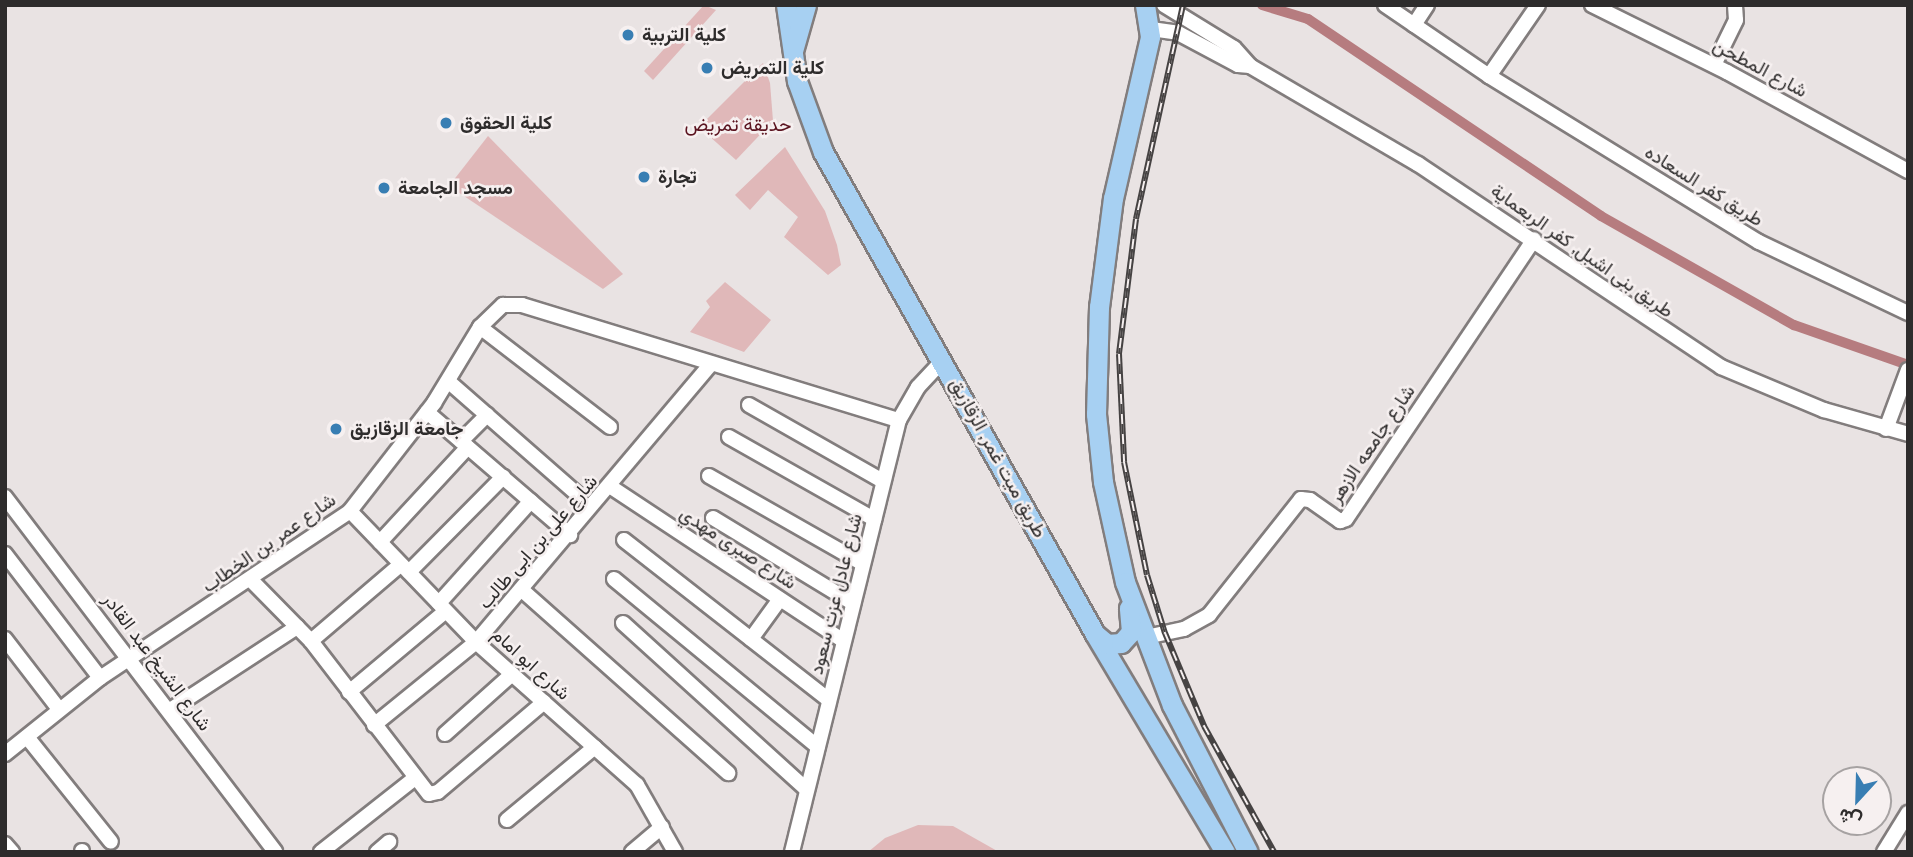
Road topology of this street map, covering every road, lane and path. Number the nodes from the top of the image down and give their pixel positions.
1 (786, 5) edge
2 (806, 5) edge
3 (1144, 5) edge
4 (1164, 5) edge
5 (1385, 5) edge
6 (1427, 5) edge
7 (1538, 5) edge
8 (1592, 5) edge
9 (1735, 5) edge
10 (1414, 24) junction
11 (1151, 29) junction
12 (792, 56) junction
13 (1714, 65) junction
14 (1250, 66) junction
15 (1489, 76) junction
16 (1908, 171) edge
17 (1534, 239) junction
18 (1908, 313) edge
19 (480, 327) junction
20 (943, 359) junction
21 (710, 364) junction
22 (1908, 370) edge
23 (448, 381) junction
24 (749, 405) dead end
25 (427, 412) junction
26 (487, 415) junction
27 (899, 420) junction
28 (610, 427) dead end
29 (1886, 429) junction
30 (1908, 434) edge
31 (729, 437) dead end
32 (465, 444) junction
33 (709, 476) dead end
34 (503, 477) junction
35 (883, 481) junction
36 (611, 487) junction
37 (578, 495) dead end
38 (5, 497) edge
39 (531, 501) junction
40 (350, 511) junction
41 (713, 518) dead end
42 (874, 519) junction
43 (570, 535) junction
44 (624, 540) dead end
45 (380, 542) junction
46 (5, 554) edge
47 (863, 564) junction
48 (405, 568) junction
49 (614, 579) dead end
50 (252, 581) junction
51 (1125, 582) junction
52 (522, 590) junction
53 (780, 599) junction
54 (853, 603) junction
55 (443, 607) junction
56 (623, 623) dead end
57 (297, 627) junction
58 (1095, 634) junction
59 (1146, 637) junction
60 (5, 639) edge
61 (751, 639) junction
62 (311, 641) junction
63 (844, 641) junction
64 (476, 642) junction
65 (132, 658) junction
66 (512, 674) junction
67 (100, 678) junction
68 (1165, 687) junction
69 (349, 692) junction
70 (829, 700) junction
71 (544, 702) junction
72 (59, 709) junction
73 (170, 710) junction
74 (1142, 710) junction
75 (374, 725) junction
76 (445, 734) dead end
77 (27, 737) junction
78 (8, 745) edge
79 (595, 747) junction
80 (818, 747) junction
81 (728, 773) dead end
82 (415, 778) junction
83 (807, 790) junction
84 (1908, 813) edge
85 (507, 820) dead end
86 (662, 827) junction
87 (111, 842) dead end
88 (5, 844) edge
89 (12, 852) edge
90 (275, 852) edge
91 (321, 852) edge
92 (632, 852) edge
93 (675, 852) edge
94 (792, 852) edge
95 (1225, 852) edge
96 (1248, 852) edge
97 (1884, 852) edge

1 - 12 highway, طريق ميت غمر, الزقازيق
2 - 12 highway
3 - 11 highway
4 - 14 street
5 - 10 street, طريق كفر السعاده
6 - 10 street
7 - 15 street
8 - 13 street, شارع المطحن
9 - 13 street
10 - 15 street, طريق كفر السعاده
11 - 14 street
11 - 51 highway
12 - 20 highway, طريق ميت غمر, الزقازيق
13 - 16 street, شارع المطحن
14 - 17 street, طريق بنى اشبل, كفر الربعماية
15 - 18 street, طريق كفر السعاده
17 - 29 street, طريق بنى اشبل, كفر الربعماية
17 - 59 street, شارع جامعه الازهر
19 - 21 street, شارع عمر بن الخطاب
19 - 23 street, شارع عمر بن الخطاب
19 - 28 street
20 - 27 street, شارع عادل عزت سعود
20 - 58 highway, طريق ميت غمر, الزقازيق
21 - 27 street, شارع عمر بن الخطاب
21 - 36 street, شارع على بن ابى طالب
22 - 29 street
23 - 25 street, شارع عمر بن الخطاب
23 - 26 street
24 - 35 street
25 - 32 street
25 - 40 street, شارع عمر بن الخطاب
26 - 32 street
26 - 37 street
27 - 35 street, شارع عادل عزت سعود
29 - 30 street, طريق بنى اشبل, كفر الربعماية
31 - 42 street
32 - 34 street
32 - 45 street
33 - 47 street
34 - 39 street
34 - 48 street
35 - 42 street, شارع عادل عزت سعود
36 - 43 street, شارع على بن ابى طالب
36 - 53 street, شارع صبرى مهدي
38 - 65 street, شارع الشيخ عبد القادر
39 - 43 street
39 - 55 street
40 - 45 street, شارع ابو امام
40 - 50 street, شارع عمر بن الخطاب
41 - 54 street
42 - 47 street, شارع عادل عزت سعود
43 - 52 street, شارع على بن ابى طالب
44 - 61 street
45 - 48 street, شارع ابو امام
46 - 67 street
47 - 54 street, شارع عادل عزت سعود
48 - 55 street, شارع ابو امام
48 - 62 street
49 - 80 street
50 - 57 street
50 - 65 street, شارع عمر بن الخطاب
51 - 58 highway
51 - 59 highway
52 - 64 street, شارع على بن ابى طالب
52 - 81 street
53 - 61 street
53 - 63 street, شارع صبرى مهدي
54 - 63 street, شارع عادل عزت سعود
55 - 64 street, شارع ابو امام
55 - 69 street
56 - 83 street
57 - 62 street
57 - 73 street
58 - 74 highway, طريق ميت غمر, الزقازيق
59 - 68 highway
60 - 72 street
61 - 70 street
62 - 69 street
63 - 70 street, شارع عادل عزت سعود
64 - 66 street, شارع ابو امام
64 - 75 street, شارع على بن ابى طالب
65 - 67 street, شارع عمر بن الخطاب
65 - 73 street, شارع الشيخ عبد القادر
66 - 71 street, شارع ابو امام
66 - 76 street
67 - 72 street, شارع عمر بن الخطاب
68 - 74 highway
68 - 96 highway
69 - 75 street
70 - 80 street, شارع عادل عزت سعود
71 - 79 street, شارع ابو امام
71 - 82 street
72 - 77 street, شارع عمر بن الخطاب
73 - 90 street, شارع الشيخ عبد القادر
74 - 95 highway, طريق ميت غمر, الزقازيق
75 - 82 street
77 - 78 street, شارع عمر بن الخطاب
77 - 87 street
79 - 85 street
79 - 86 street, شارع ابو امام
80 - 83 street, شارع عادل عزت سعود
82 - 91 street
83 - 94 street, شارع عادل عزت سعود
84 - 97 street
86 - 92 street
86 - 93 street, شارع ابو امام
88 - 89 street

